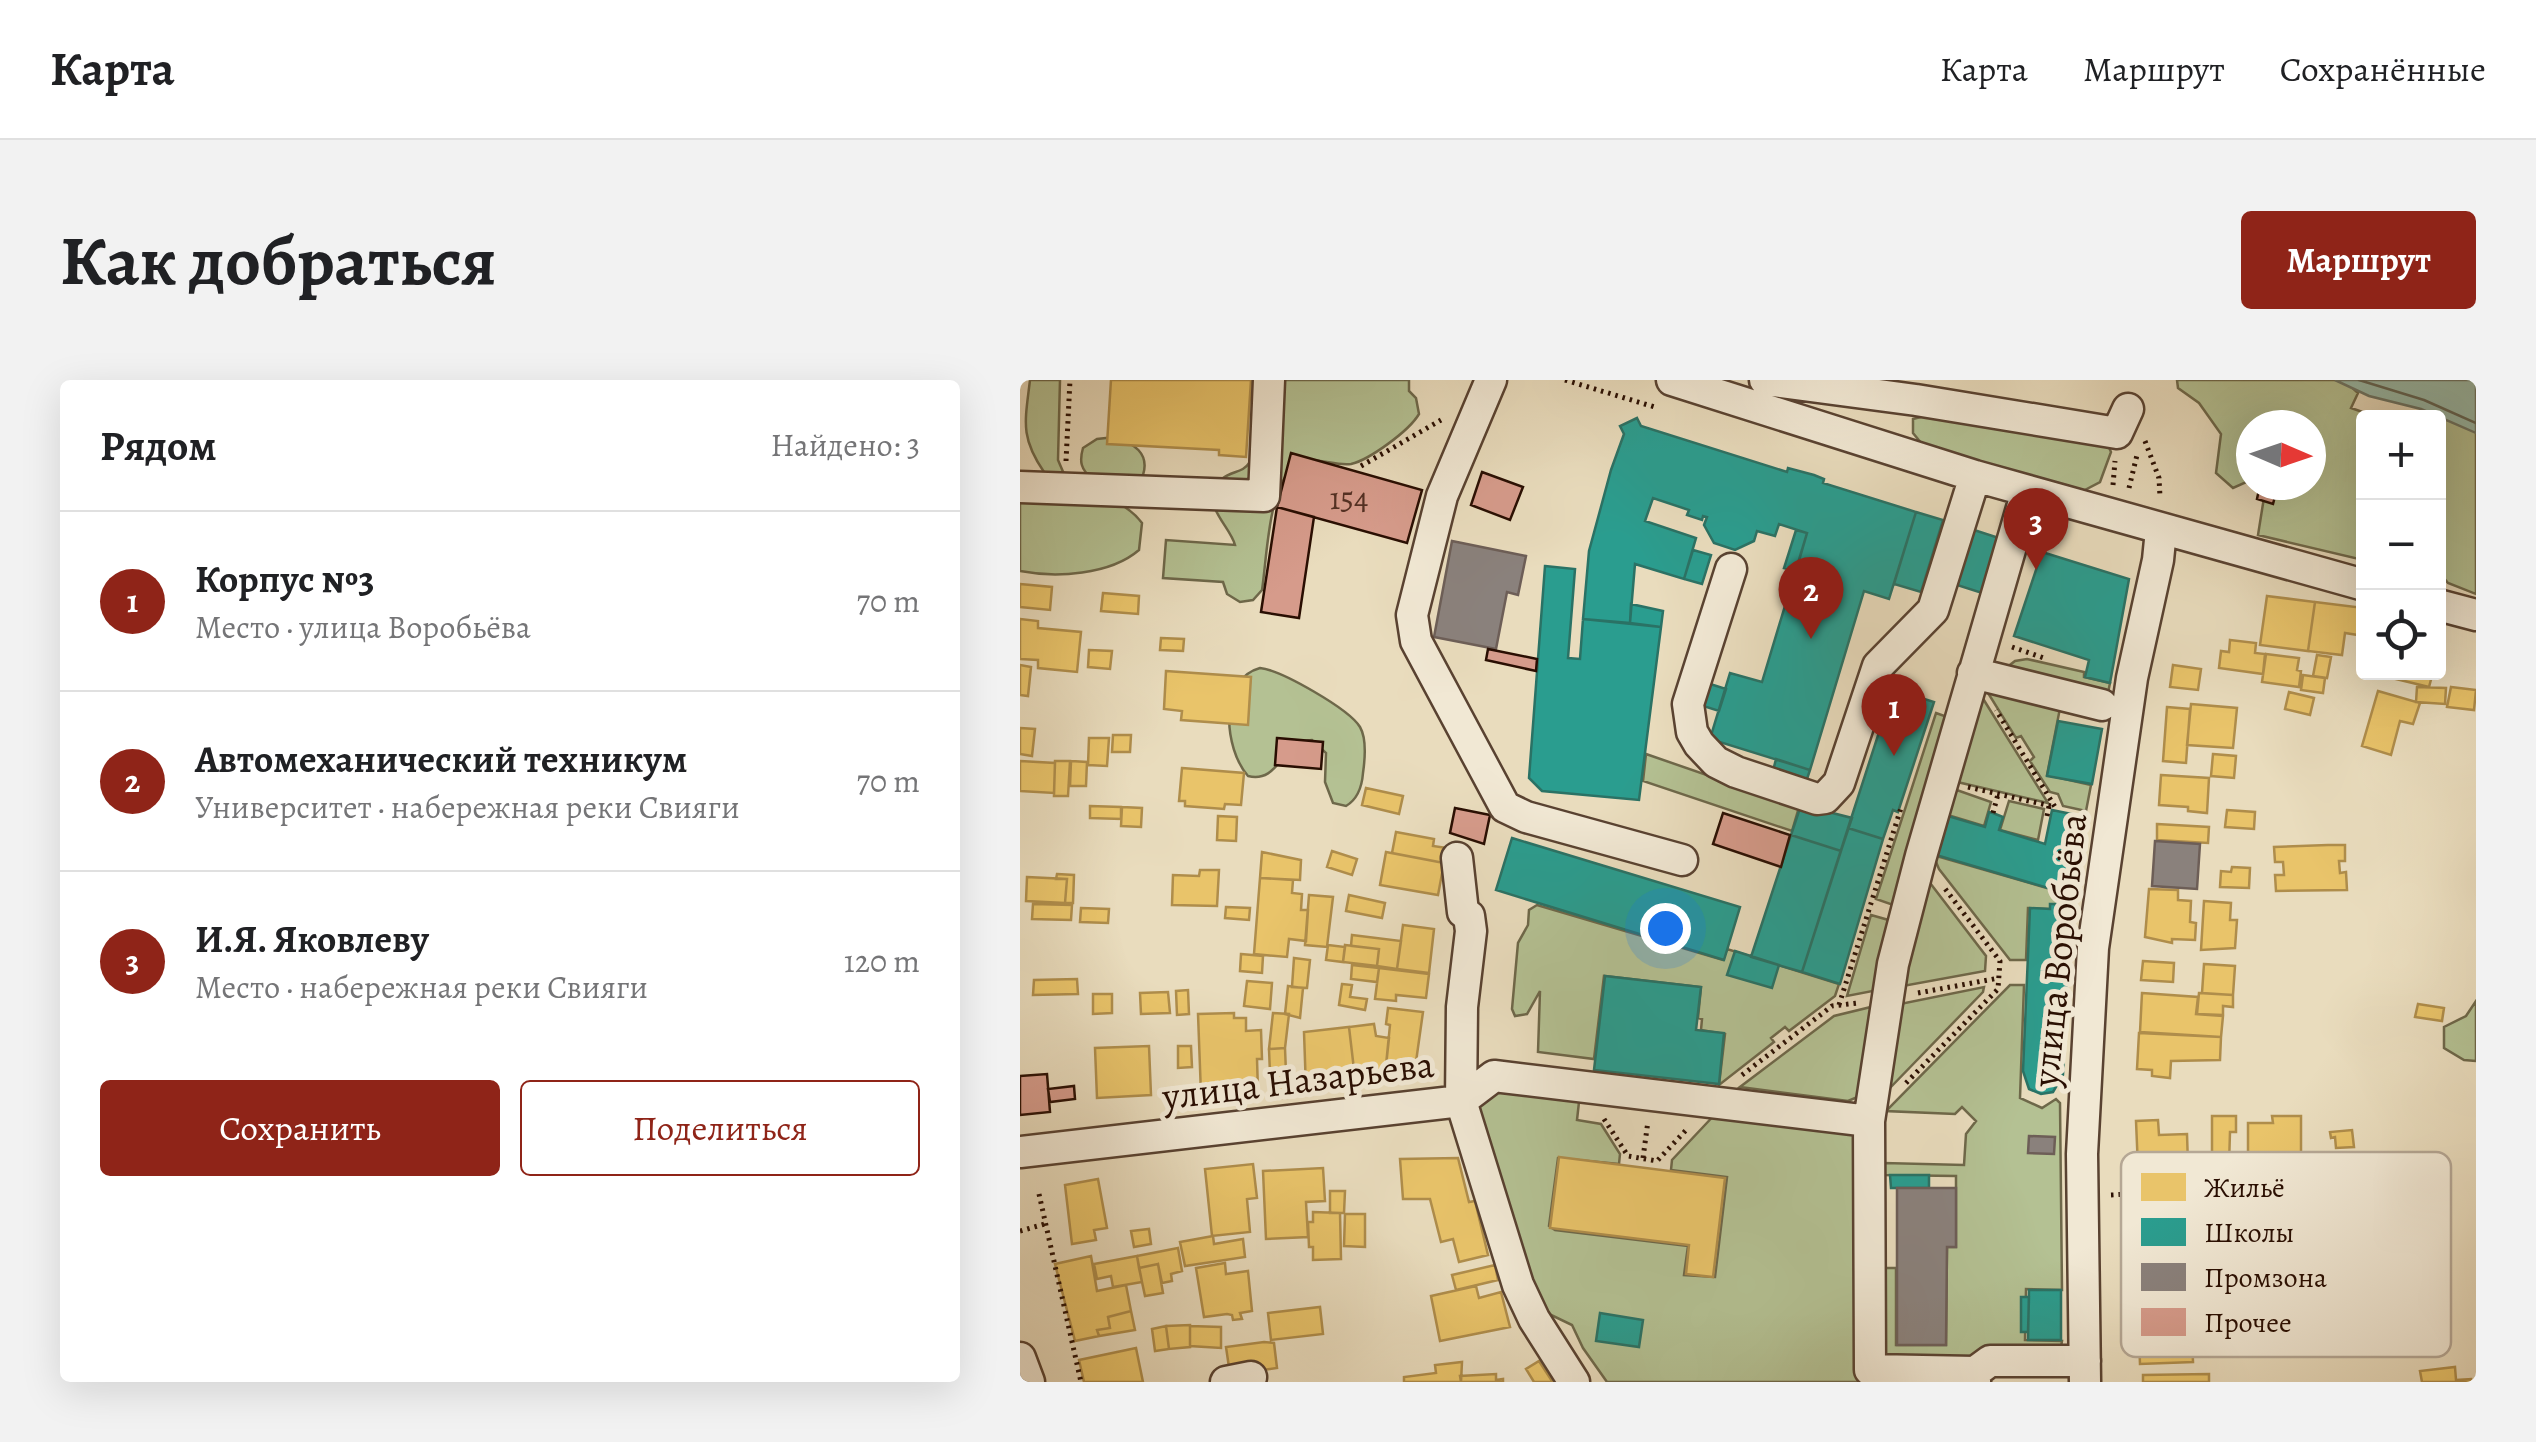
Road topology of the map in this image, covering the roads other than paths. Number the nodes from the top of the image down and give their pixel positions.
1 (1269, 380) edge
2 (1672, 380) edge
3 (1765, 380) edge
4 (1488, 388) edge
5 (2123, 421) road end
6 (1976, 476) junction
7 (1020, 487) edge
8 (2027, 492) junction
9 (2160, 530) junction
10 (1731, 569) dead end
11 (2356, 583) edge
12 (2446, 607) edge
13 (2476, 616) edge
14 (1974, 674) junction
15 (2102, 705) dead end
16 (1457, 858) dead end
17 (1682, 860) dead end
18 (1461, 1101) junction
19 (1869, 1121) junction
20 (1020, 1152) edge
21 (1020, 1360) edge
22 (2085, 1372) edge
23 (1870, 1376) edge
24 (1975, 1377) edge
25 (1029, 1382) edge
26 (1574, 1382) edge

1 - 7 street
2 - 6 street
3 - 5 street
4 - 17 street
6 - 8 street
6 - 10 street
8 - 9 street
8 - 14 street
9 - 11 street
9 - 22 street, улица Воробьёва
12 - 13 street
14 - 15 street
14 - 19 street
16 - 18 street
18 - 19 street
18 - 20 street, улица Назарьева
18 - 26 street, улица Назарьева
19 - 23 street
21 - 25 street
22 - 24 street
23 - 24 street

